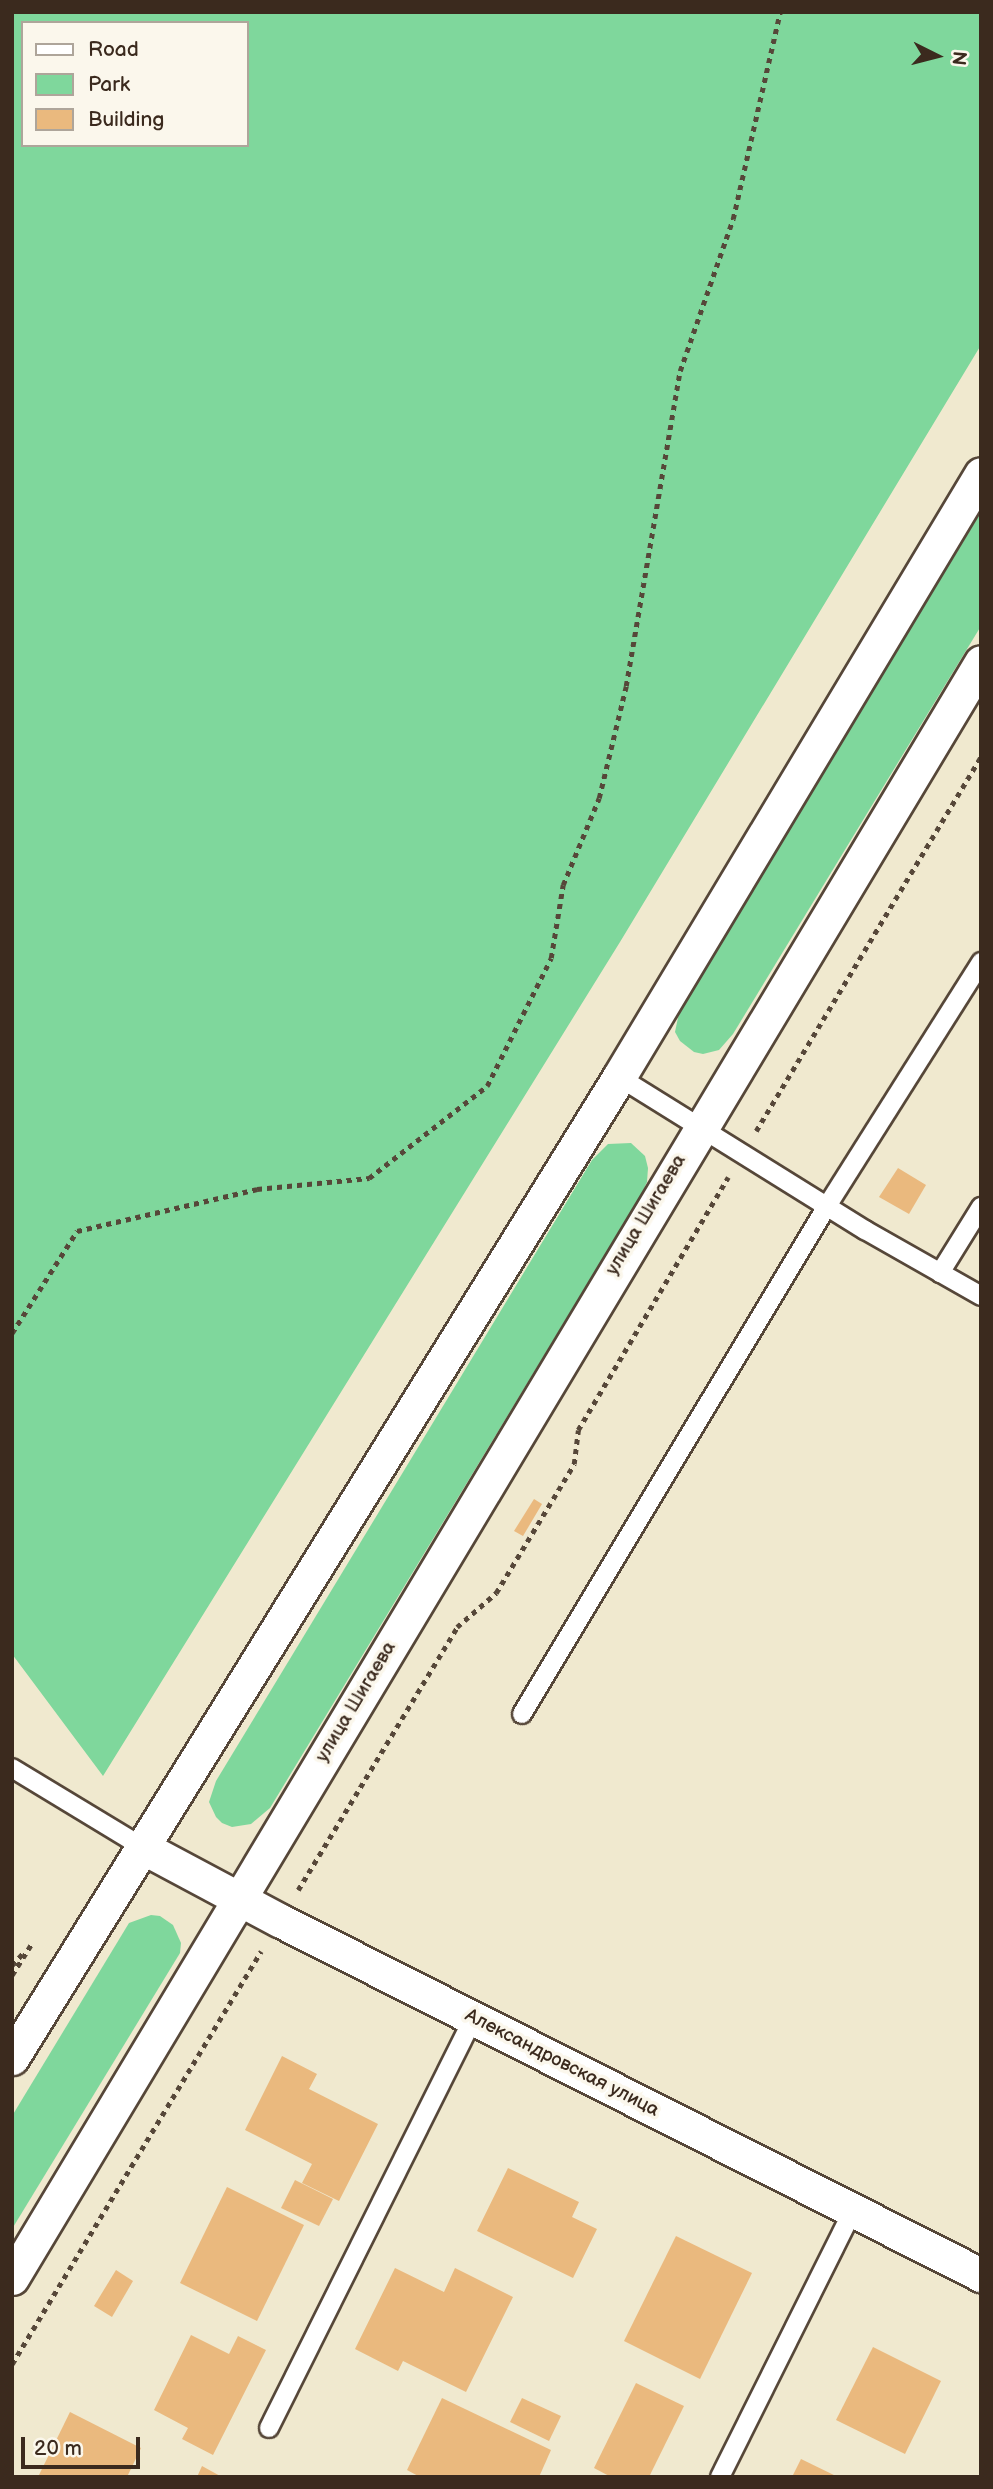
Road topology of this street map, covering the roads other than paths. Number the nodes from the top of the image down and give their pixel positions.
1 (981, 474) edge
2 (981, 662) edge
3 (981, 962) edge
4 (619, 1077) junction
5 (699, 1127) junction
6 (827, 1206) junction
7 (981, 1207) edge
8 (940, 1273) junction
9 (981, 1296) edge
10 (522, 1714) dead end
11 (12, 1768) edge
12 (144, 1848) junction
13 (239, 1898) junction
14 (472, 2018) junction
15 (12, 2058) edge
16 (853, 2210) junction
17 (981, 2275) edge
18 (12, 2277) edge
19 (269, 2428) dead end
20 (720, 2477) edge

1 - 4 street
2 - 5 street, улица Шигаева
3 - 6 lane
4 - 5 lane
4 - 12 street
5 - 6 lane
5 - 13 street, улица Шигаева
6 - 8 lane
6 - 10 lane
7 - 8 lane
8 - 9 lane
11 - 12 lane
12 - 13 street, Александровская улица
12 - 15 street
13 - 14 street, Александровская улица
13 - 18 street, улица Шигаева
14 - 16 street, Александровская улица
14 - 19 lane
16 - 17 street, Александровская улица
16 - 20 lane

